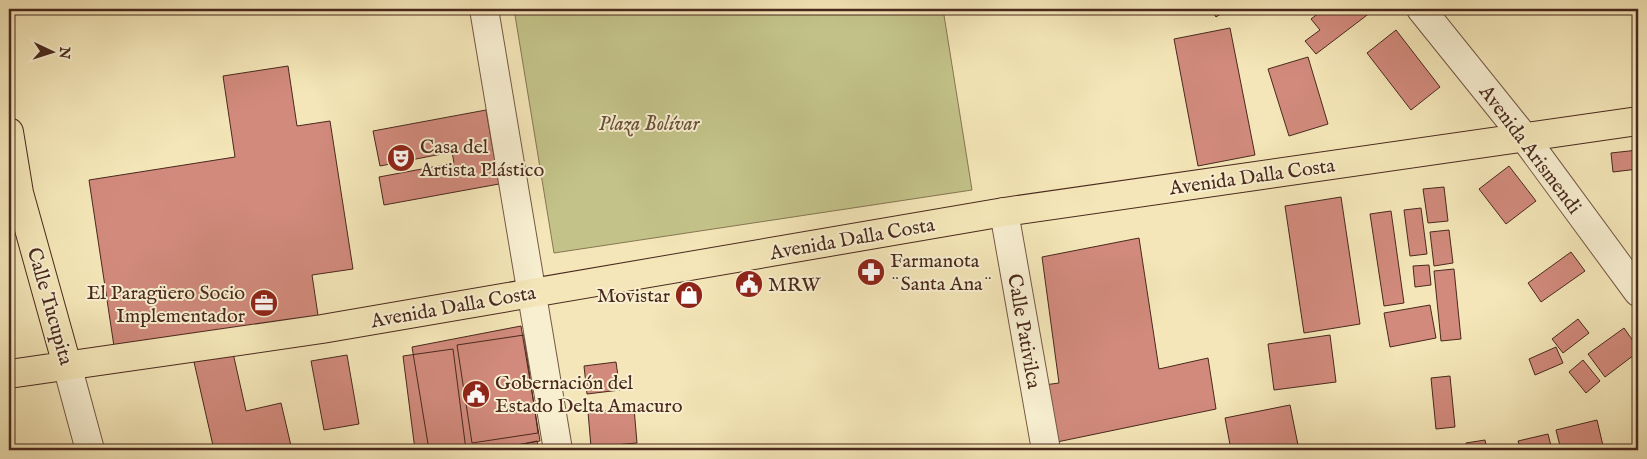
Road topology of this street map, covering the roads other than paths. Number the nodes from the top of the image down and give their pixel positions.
1 (484, 9) edge
2 (1420, 9) edge
3 (1638, 121) edge
4 (9, 132) edge
5 (1524, 137) junction
6 (14, 196) edge
7 (1004, 212) junction
8 (1638, 292) edge
9 (533, 293) junction
10 (68, 365) junction
11 (12, 373) edge
12 (90, 450) edge
13 (558, 450) edge
14 (1046, 450) edge

1 - 9 street
2 - 5 street, Avenida Arismendi
3 - 5 main road, Avenida Dalla Costa
4 - 6 main road, Calle Tucupita
5 - 7 main road, Avenida Dalla Costa
5 - 8 street, Avenida Arismendi
6 - 10 main road, Calle Tucupita
7 - 9 main road, Avenida Dalla Costa
7 - 14 street, Calle Pativilca
9 - 10 main road, Avenida Dalla Costa
9 - 13 street
10 - 11 main road, Avenida Dalla Costa
10 - 12 street, Calle Tucupita

